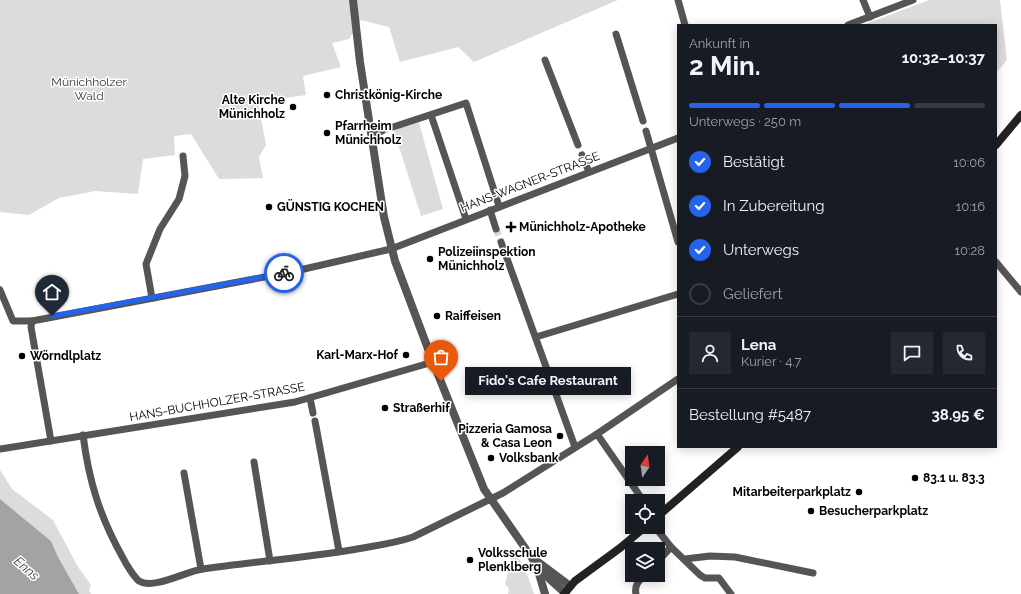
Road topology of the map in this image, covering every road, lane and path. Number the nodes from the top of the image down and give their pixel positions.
1 (352, 0) edge
2 (678, 0) edge
3 (864, 0) edge
4 (913, 0) edge
5 (870, 17) junction
6 (685, 24) edge
7 (851, 24) edge
8 (616, 34) dead end
9 (545, 60) dead end
10 (431, 115) junction
11 (1021, 115) edge
12 (643, 121) dead end
13 (393, 127) tunnel mouth
14 (382, 131) tunnel mouth
15 (646, 131) dead end
16 (371, 134) junction
17 (677, 138) edge
18 (997, 144) edge
19 (578, 145) dead end
20 (652, 148) junction
21 (582, 155) dead end
22 (183, 156) dead end
23 (589, 172) junction
24 (499, 206) junction
25 (490, 210) junction
26 (466, 219) junction
27 (496, 229) tunnel mouth
28 (677, 238) edge
29 (501, 242) tunnel mouth
30 (391, 249) junction
31 (997, 263) edge
32 (0, 290) edge
33 (1021, 292) edge
34 (677, 294) edge
35 (152, 298) junction
36 (32, 321) junction
37 (536, 337) junction
38 (433, 362) junction
39 (677, 380) edge
40 (310, 398) junction
41 (314, 413) dead end
42 (315, 421) dead end
43 (597, 434) junction
44 (83, 435) junction
45 (51, 441) junction
46 (575, 447) junction
47 (0, 448) edge
48 (737, 448) edge
49 (254, 462) dead end
50 (184, 473) dead end
51 (639, 494) edge
52 (491, 500) junction
53 (665, 510) edge
54 (637, 534) edge
55 (661, 534) edge
56 (671, 547) junction
57 (339, 552) junction
58 (665, 553) edge
59 (532, 558) junction
60 (684, 559) junction
61 (270, 561) junction
62 (537, 567) junction
63 (201, 569) junction
64 (814, 573) dead end
65 (639, 582) edge
66 (567, 591) edge
67 (545, 594) edge
68 (636, 594) edge
69 (731, 594) edge

1 - 16 street
2 - 6 street
3 - 5 street
4 - 5 street
5 - 7 street
8 - 12 street
9 - 19 street
10 - 13 street
10 - 24 street
10 - 26 street
11 - 18 main road
14 - 16 street
15 - 20 street
16 - 30 street
17 - 20 street, HANS-WAGNER-STRASSE
20 - 23 street, HANS-WAGNER-STRASSE
20 - 28 street
21 - 23 street
22 - 35 street
23 - 24 street, HANS-WAGNER-STRASSE
24 - 25 street, HANS-WAGNER-STRASSE
25 - 26 street, HANS-WAGNER-STRASSE
25 - 27 street
26 - 30 street, HANS-WAGNER-STRASSE
29 - 37 street
30 - 35 street, HANS-WAGNER-STRASSE
30 - 38 street
31 - 33 street
32 - 36 street, HANS-WAGNER-STRASSE
34 - 37 street
35 - 36 street, HANS-WAGNER-STRASSE
36 - 45 street
37 - 46 street
38 - 40 street, HANS-BUCHHOLZER-STRASSE
38 - 52 street
39 - 43 street
40 - 41 street
40 - 44 street, HANS-BUCHHOLZER-STRASSE
42 - 57 street
43 - 46 street
43 - 51 street
44 - 45 street, HANS-BUCHHOLZER-STRASSE
44 - 63 street
45 - 47 street, HANS-BUCHHOLZER-STRASSE
46 - 52 street
48 - 53 main road
49 - 61 street
50 - 63 street
52 - 57 street
52 - 59 street
54 - 66 main road
55 - 56 street
56 - 58 street
56 - 60 street
57 - 61 street
59 - 62 street
59 - 66 street
60 - 64 street
60 - 69 street
61 - 63 street
62 - 66 street
62 - 67 street
65 - 68 street

